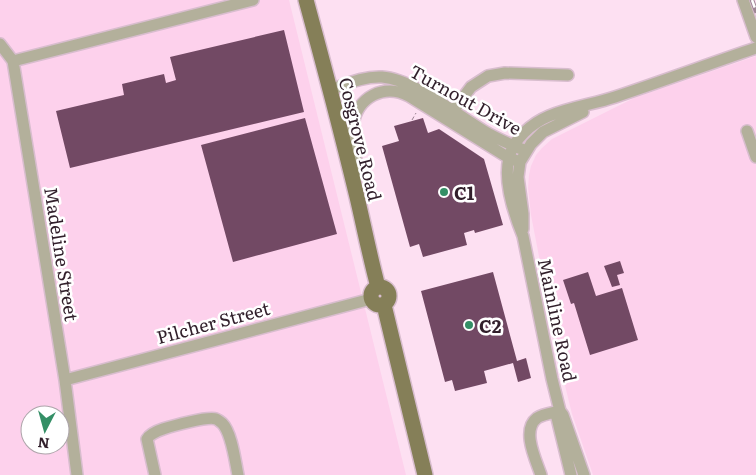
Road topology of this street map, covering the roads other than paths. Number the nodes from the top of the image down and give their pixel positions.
1 (253, 0) edge
2 (306, 0) edge
3 (743, 0) edge
4 (756, 37) edge
5 (0, 44) edge
6 (756, 48) edge
7 (13, 61) junction
8 (568, 76) dead end
9 (330, 90) junction
10 (613, 98) junction
11 (450, 115) junction
12 (747, 131) dead end
13 (514, 146) junction
14 (518, 157) junction
15 (756, 157) edge
16 (358, 200) junction
17 (378, 297) junction
18 (65, 380) junction
19 (560, 411) junction
20 (77, 475) edge
21 (155, 475) edge
22 (238, 475) edge
23 (425, 475) edge
24 (541, 475) edge
25 (570, 475) edge
26 (584, 475) edge

1 - 7 street
2 - 9 main road, Cosgrove Road
3 - 4 street
5 - 7 street, Madeline Street
6 - 10 street
7 - 18 street, Madeline Street
8 - 11 street
9 - 11 street, Turnout Drive
9 - 16 main road, Cosgrove Road
10 - 13 street
10 - 14 street
11 - 13 street, Turnout Drive
11 - 14 street, Turnout Drive
11 - 16 street, Turnout Drive
12 - 15 street
13 - 14 street, Turnout Drive
14 - 19 street, Mainline Road
16 - 17 main road, Cosgrove Road
17 - 18 street, Pilcher Street
17 - 23 main road, Cosgrove Road
18 - 20 street, Madeline Street
19 - 24 street
19 - 25 street, Mainline Road
19 - 26 street, Mainline Road
21 - 22 street

